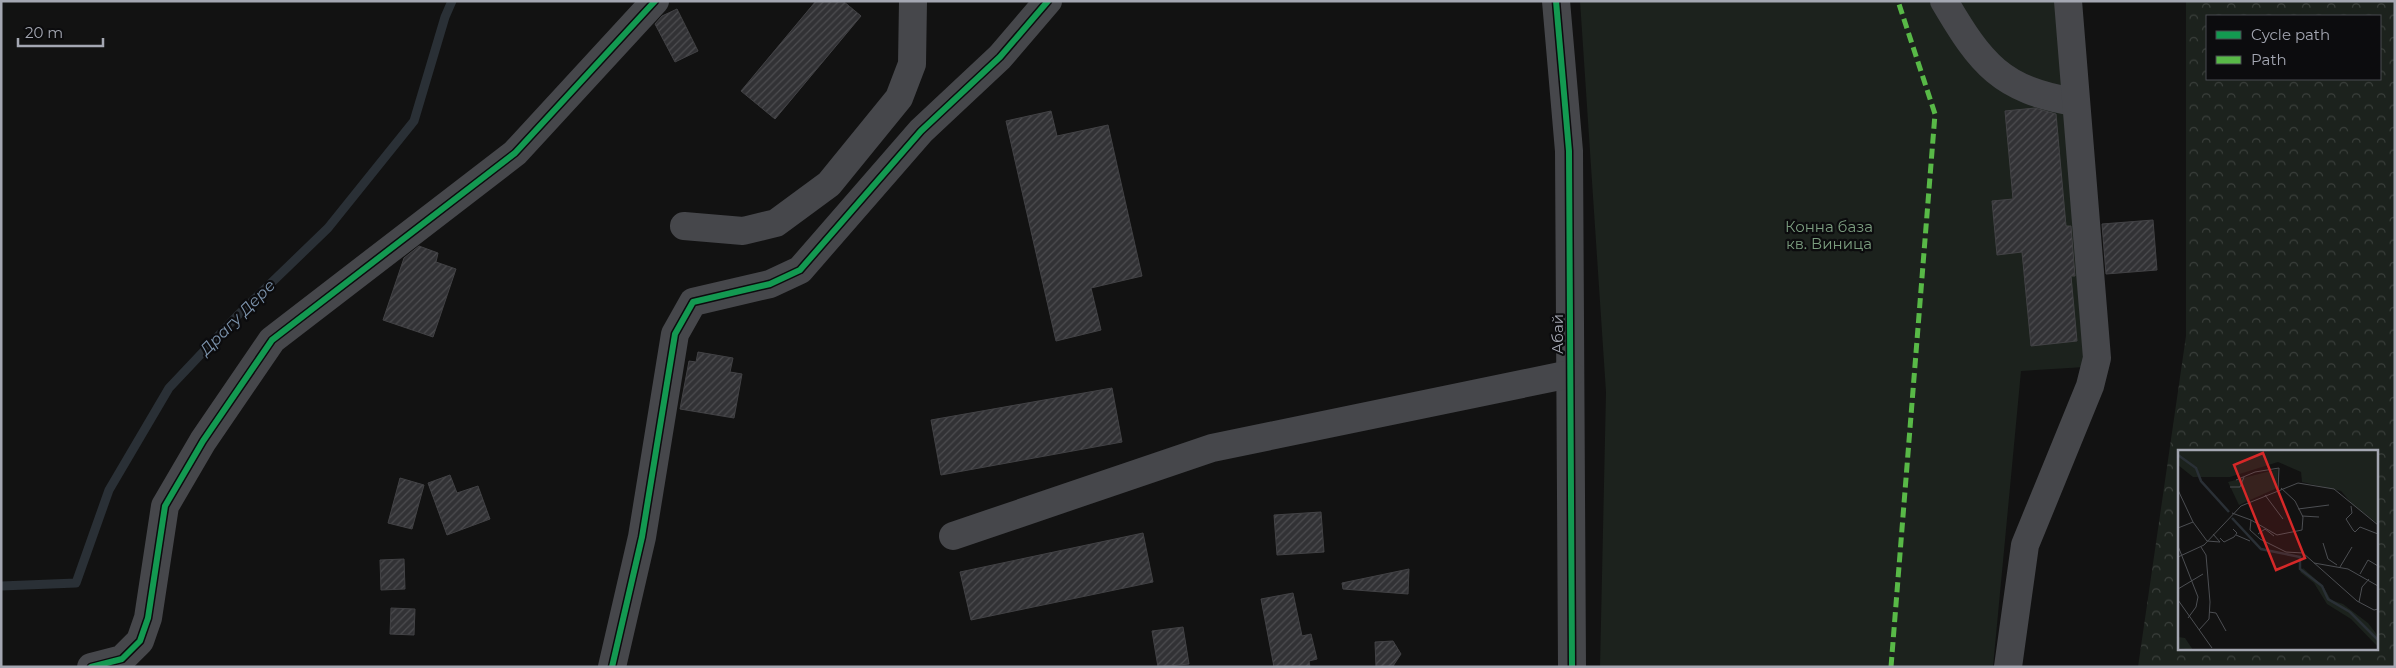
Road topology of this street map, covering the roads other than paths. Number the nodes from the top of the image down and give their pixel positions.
1 (655, 1) edge
2 (913, 1) edge
3 (1048, 1) edge
4 (1556, 1) edge
5 (1944, 1) edge
6 (2068, 1) edge
7 (2075, 102) junction
8 (684, 226) dead end
9 (1570, 374) junction
10 (954, 536) dead end
11 (91, 667) edge
12 (612, 667) edge
13 (1572, 667) edge
14 (2008, 667) edge

1 - 11 street
2 - 8 street
3 - 12 street
4 - 9 street, Абай
5 - 7 street
6 - 7 street
7 - 14 street
9 - 10 street
9 - 13 street, Абай

